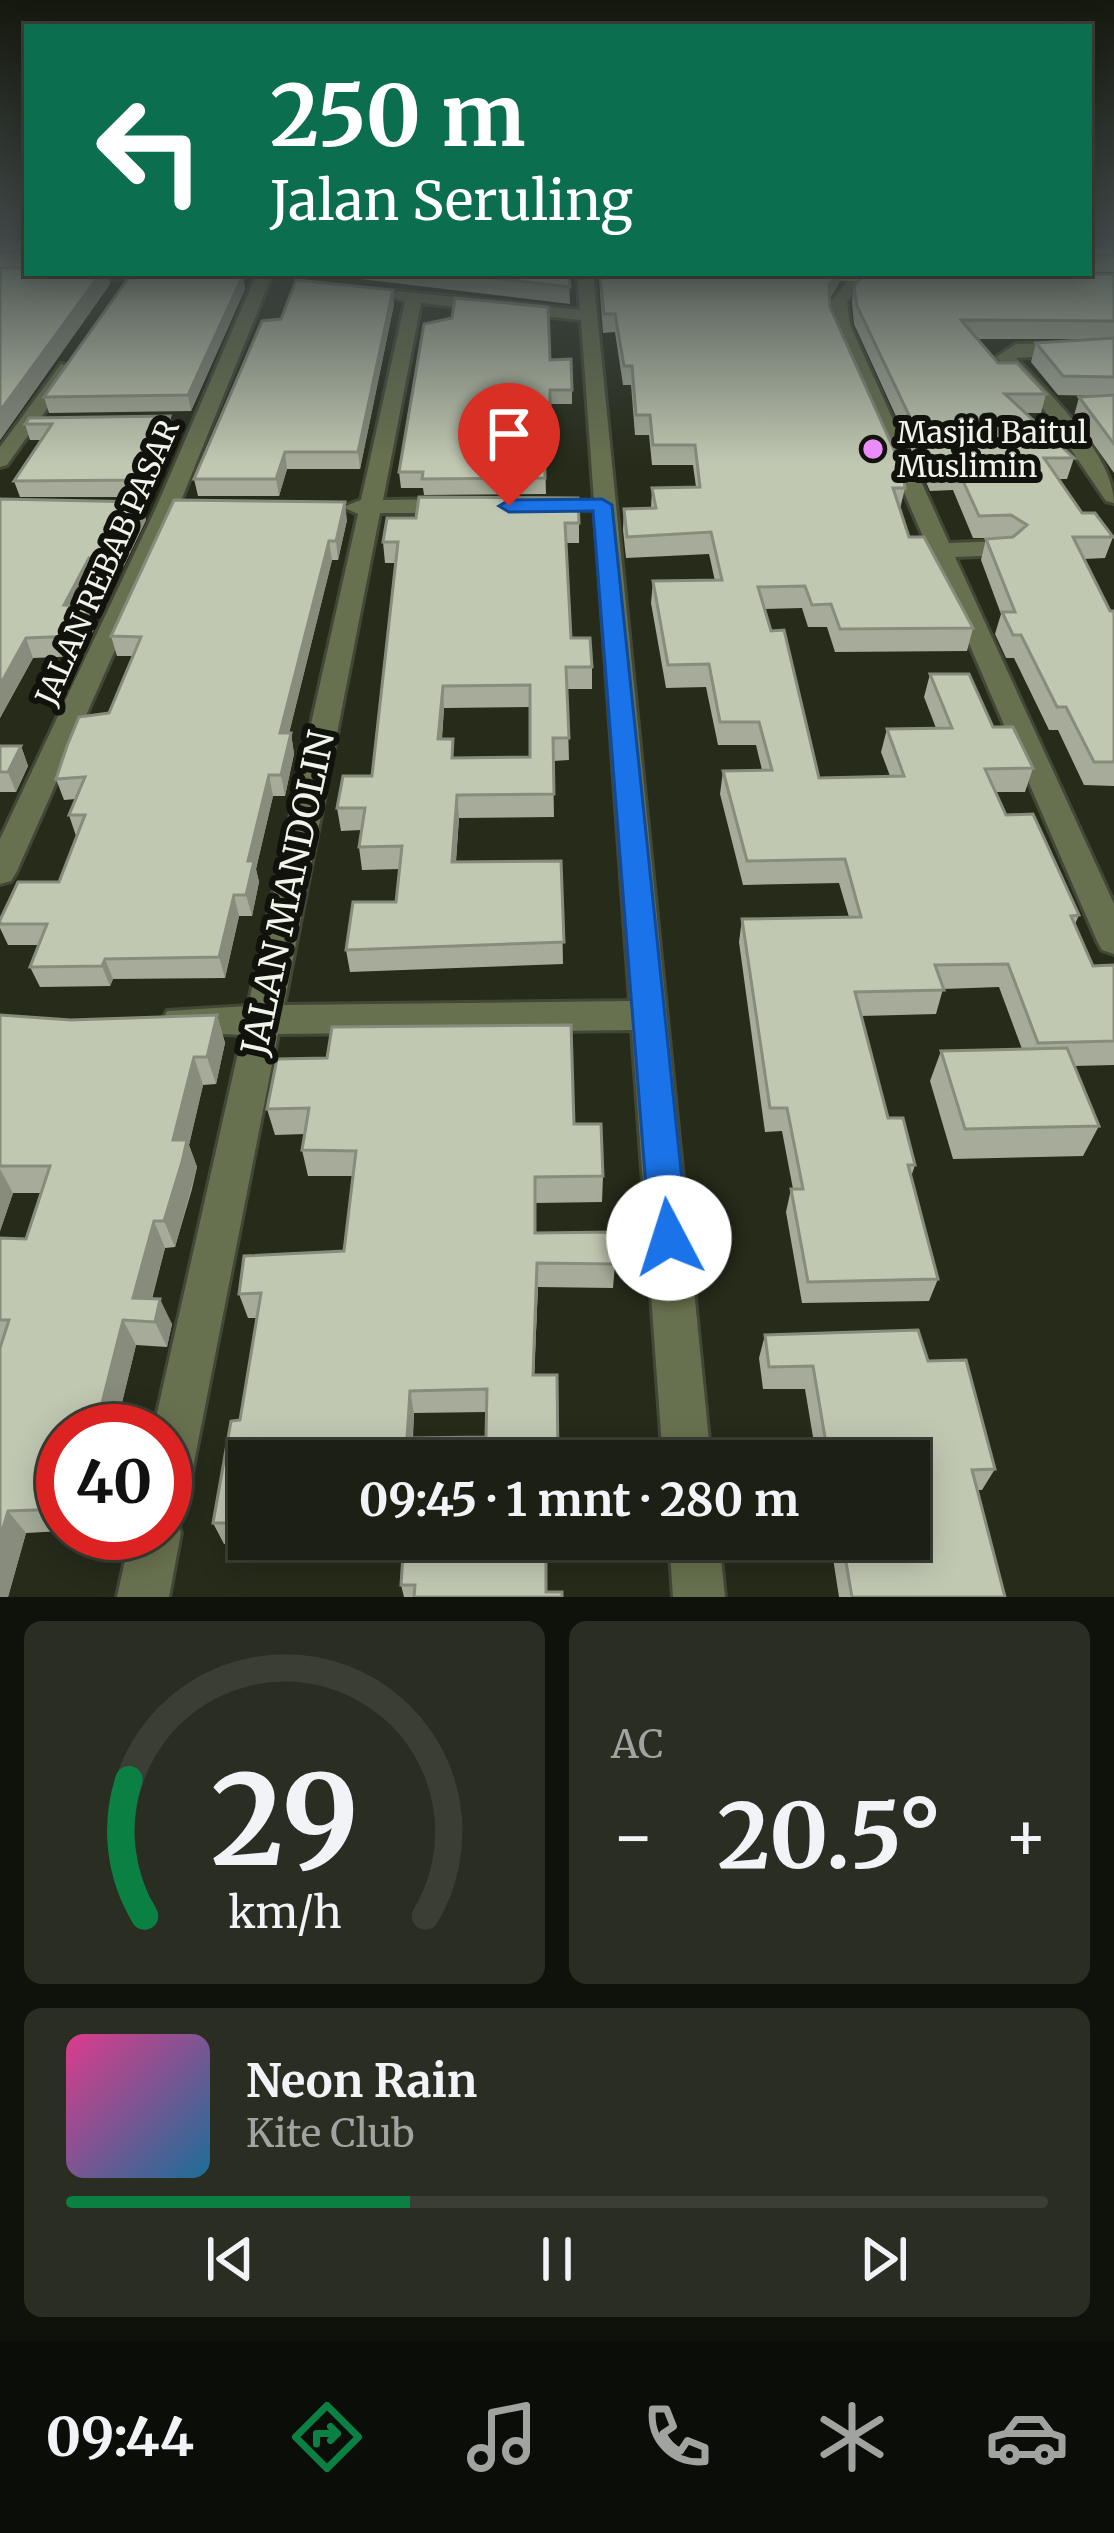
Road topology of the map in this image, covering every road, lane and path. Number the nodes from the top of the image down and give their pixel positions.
1 (245, 316) edge
2 (410, 316) edge
3 (583, 316) edge
4 (588, 316) joint
5 (838, 316) edge
6 (1114, 347) edge
7 (80, 349) edge
8 (0, 461) edge
9 (1107, 475) edge
10 (1114, 496) edge
11 (486, 506) edge
12 (324, 507) edge
13 (369, 507) junction
14 (1005, 548) edge
15 (943, 550) junction
16 (0, 873) edge
17 (1114, 941) edge
18 (651, 1015) junction
19 (262, 1019) junction
20 (143, 1022) edge
21 (182, 1404) edge
22 (686, 1440) edge
23 (150, 1560) edge
24 (696, 1560) edge
25 (142, 1597) edge
26 (699, 1597) edge

1 - 16 street, JALAN REBAB PASAR
2 - 13 street, JALAN MANDOLIN
3 - 4 street
4 - 18 street
5 - 15 street
6 - 9 street
7 - 8 street
9 - 10 street
11 - 13 street
12 - 13 street
13 - 19 street, JALAN MANDOLIN
14 - 15 street
15 - 17 street
18 - 19 street
18 - 22 street
19 - 20 street
19 - 21 street, JALAN MANDOLIN
23 - 25 street
24 - 26 street

